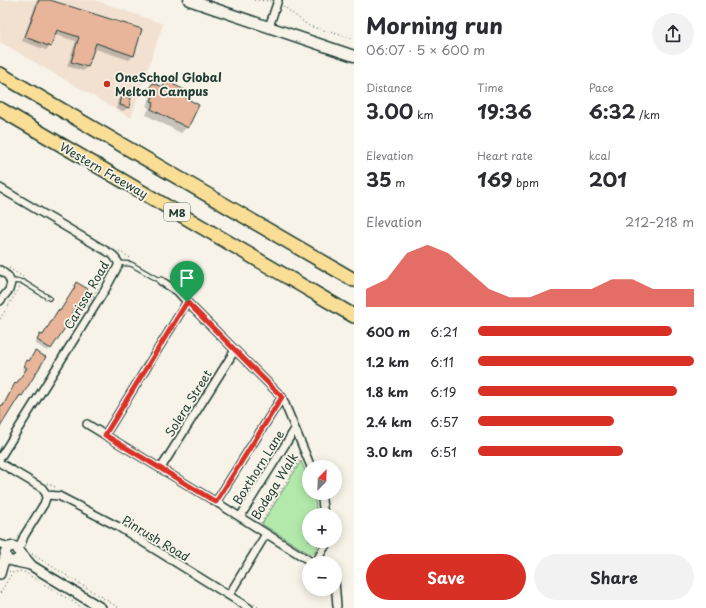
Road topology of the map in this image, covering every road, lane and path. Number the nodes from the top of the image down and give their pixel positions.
1 (189, 0) edge
2 (254, 0) edge
3 (267, 1) edge
4 (277, 2) edge
5 (268, 27) junction
6 (354, 39) edge
7 (354, 56) edge
8 (0, 74) edge
9 (0, 109) edge
10 (0, 188) edge
11 (118, 263) junction
12 (0, 270) edge
13 (159, 280) joint
14 (354, 280) edge
15 (11, 281) junction
16 (23, 282) junction
17 (99, 285) dead end
18 (49, 298) dead end
19 (0, 301) edge
20 (187, 302) junction
21 (87, 305) dead end
22 (354, 316) edge
23 (0, 319) edge
24 (234, 350) junction
25 (282, 397) junction
26 (87, 424) dead end
27 (295, 429) junction
28 (105, 435) junction
29 (305, 452) junction
30 (0, 458) edge
31 (308, 460) edge
32 (0, 463) edge
33 (161, 468) junction
34 (47, 495) junction
35 (216, 502) junction
36 (240, 517) junction
37 (257, 528) junction
38 (266, 534) junction
39 (0, 544) edge
40 (11, 553) edge
41 (32, 554) dead end
42 (302, 556) edge
43 (5, 572) edge
44 (0, 593) edge
45 (229, 595) junction
46 (336, 596) edge
47 (337, 606) dead end
48 (83, 608) edge
49 (101, 608) edge
50 (119, 608) edge
51 (249, 608) edge

1 - 5 main road
2 - 3 path
3 - 4 path
4 - 5 street
4 - 6 path
5 - 7 main road
8 - 14 highway, M8
9 - 22 highway, Western Freeway / M8
10 - 11 street, Carissa Road
11 - 13 lane
11 - 30 street, Carissa Road
12 - 15 street
13 - 20 street
15 - 16 lane
15 - 19 street
16 - 18 lane
16 - 23 path
17 - 21 path
20 - 24 street
20 - 28 street
24 - 25 street
24 - 33 street, Solera Street
25 - 27 street
25 - 35 street
26 - 28 street
27 - 29 street
27 - 36 street, Boxthorn Lane
28 - 33 street
29 - 31 street
29 - 37 path, Bodega Walk
32 - 34 street
33 - 35 street
34 - 40 street
34 - 45 street, Pinrush Road
35 - 36 street
36 - 37 street
37 - 38 street
38 - 42 street
38 - 45 street
39 - 40 street
40 - 43 street
40 - 49 street
41 - 50 path
43 - 44 path
43 - 48 path
45 - 51 street, Pinrush Road
46 - 47 street

